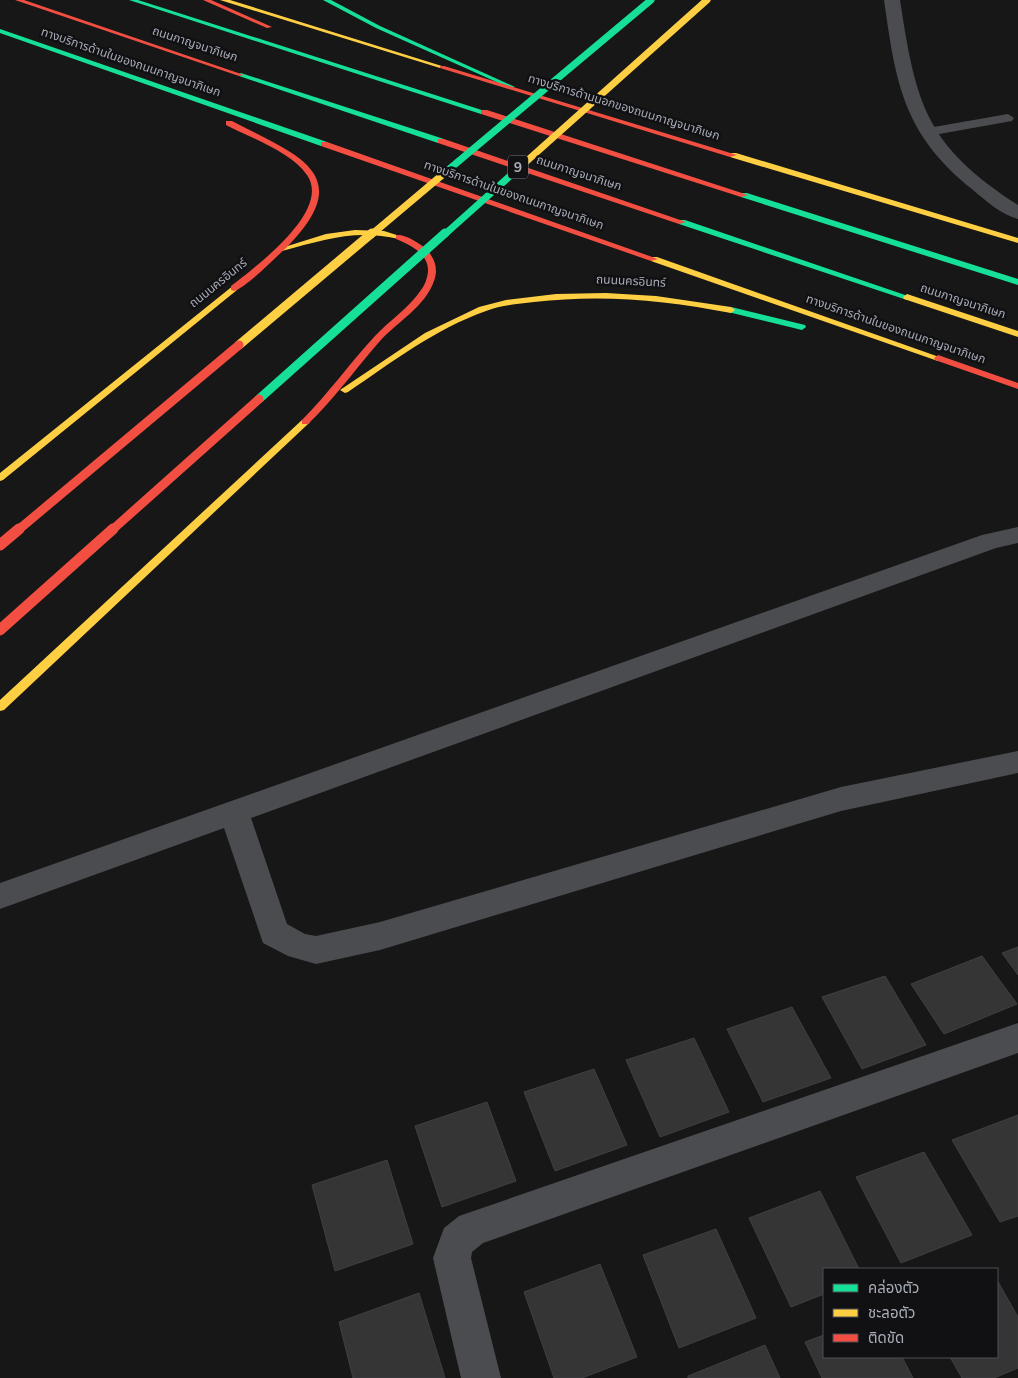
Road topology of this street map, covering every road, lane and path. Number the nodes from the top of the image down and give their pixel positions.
1 (18, 0) edge
2 (132, 0) edge
3 (206, 0) edge
4 (223, 0) edge
5 (326, 0) edge
6 (651, 0) edge
7 (707, 0) edge
8 (892, 0) edge
9 (277, 30) dead end
10 (0, 31) edge
11 (312, 45) dead end
12 (371, 76) junction
13 (512, 87) junction
14 (170, 89) junction
15 (1008, 118) dead end
16 (928, 132) junction
17 (1018, 213) edge
18 (1018, 240) edge
19 (282, 249) junction
20 (1018, 282) edge
21 (814, 330) dead end
22 (833, 334) dead end
23 (1018, 334) edge
24 (959, 366) junction
25 (1018, 386) edge
26 (323, 405) junction
27 (0, 478) edge
28 (1018, 535) edge
29 (0, 546) edge
30 (0, 630) edge
31 (0, 707) edge
32 (1018, 762) edge
33 (234, 812) junction
34 (0, 896) edge
35 (1018, 1038) edge
36 (481, 1378) edge

1 - 23 main road, ถนนกาญจนาภิเษก / 9
2 - 12 main road, ถนนกาญจนาภิเษก
3 - 9 main road
4 - 13 main road, ทางบริการด้านนอกของถนนกาญจนาภิเษก
5 - 13 main road
6 - 29 main road, bridge
7 - 30 main road, bridge
8 - 16 street
10 - 14 main road, ทางบริการด้านในของถนนกาญจนาภิเษก
11 - 12 main road
12 - 20 main road, ถนนกาญจนาภิเษก
13 - 18 main road, ทางบริการด้านนอกของถนนกาญจนาภิเษก
14 - 19 main road, ถนนนครอินทร์
14 - 24 main road, ทางบริการด้านในของถนนกาญจนาภิเษก
15 - 16 lane
16 - 17 street
19 - 26 main road
19 - 27 main road, ถนนนครอินทร์
21 - 26 main road, ถนนนครอินทร์
22 - 24 main road
24 - 25 main road, ทางบริการด้านในของถนนกาญจนาภิเษก
26 - 31 main road
28 - 33 street
32 - 33 street
33 - 34 street
35 - 36 street

